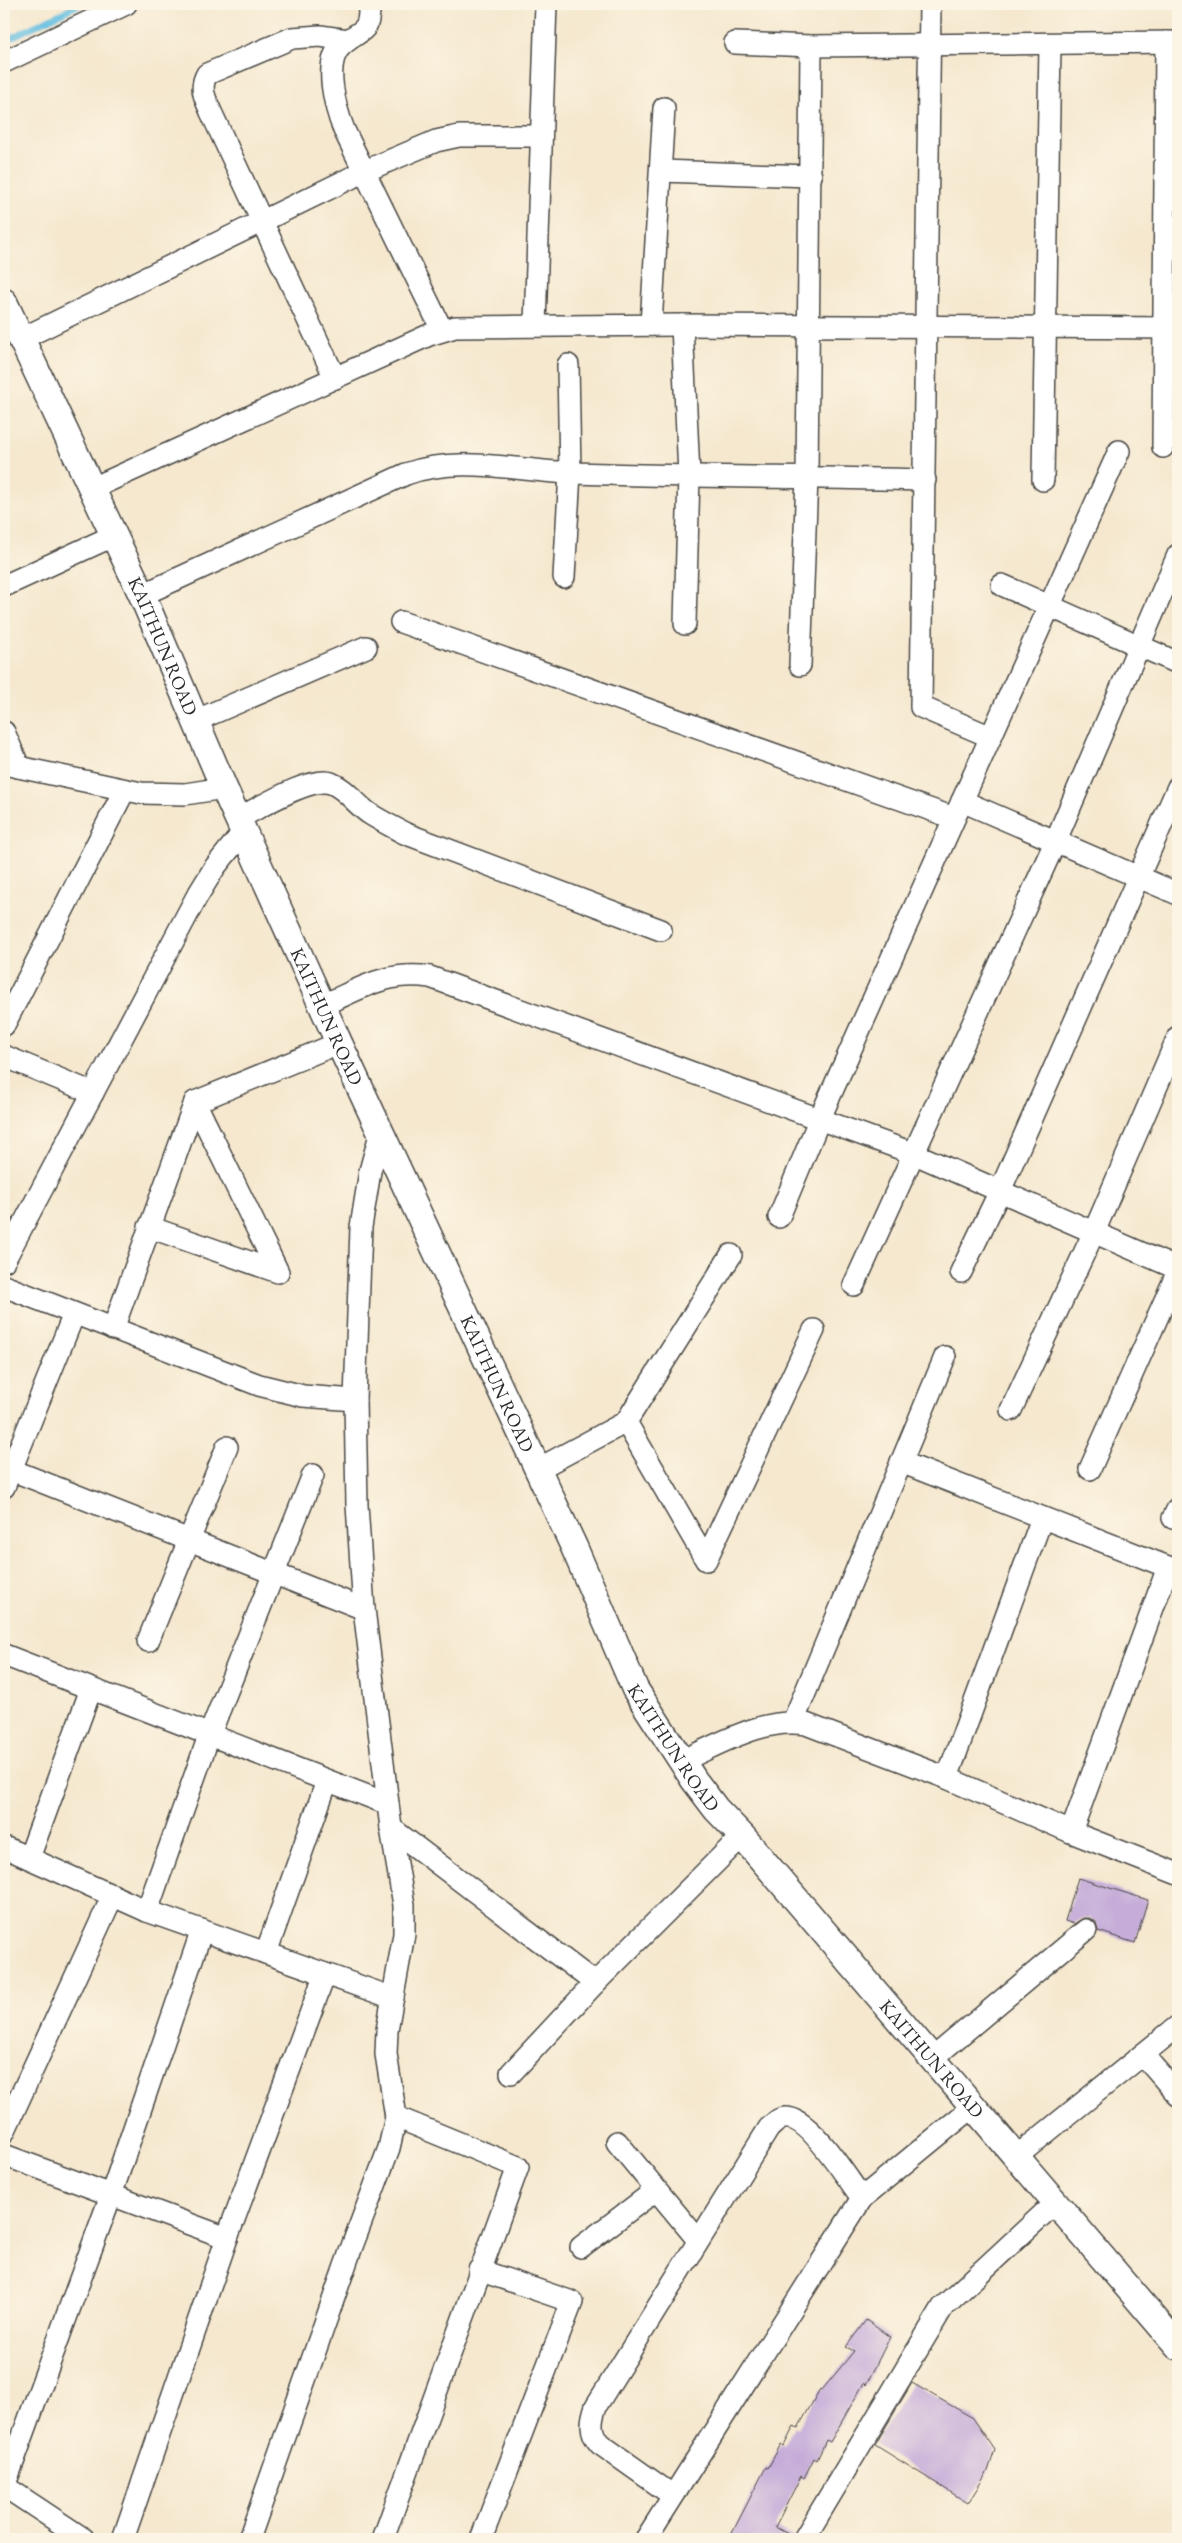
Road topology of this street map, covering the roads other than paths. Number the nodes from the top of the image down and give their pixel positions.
1 (126, 4) edge
2 (369, 4) edge
3 (546, 4) edge
4 (930, 4) edge
5 (348, 40) junction
6 (1172, 42) edge
7 (735, 43) dead end
8 (1050, 44) junction
9 (930, 45) junction
10 (812, 46) junction
11 (4, 62) edge
12 (664, 108) dead end
13 (541, 136) junction
14 (364, 171) junction
15 (661, 171) junction
16 (811, 176) junction
17 (262, 223) junction
18 (4, 302) edge
19 (535, 325) junction
20 (651, 325) junction
21 (682, 325) junction
22 (806, 327) junction
23 (926, 327) junction
24 (1046, 327) junction
25 (1170, 328) edge
26 (442, 330) junction
27 (21, 339) junction
28 (568, 366) dead end
29 (335, 378) junction
30 (1163, 447) dead end
31 (1119, 451) dead end
32 (570, 473) junction
33 (689, 475) junction
34 (807, 477) junction
35 (924, 480) junction
36 (1043, 480) dead end
37 (93, 488) junction
38 (115, 535) junction
39 (1178, 555) edge
40 (564, 577) dead end
41 (1002, 585) dead end
42 (4, 586) edge
43 (142, 595) junction
44 (1050, 606) junction
45 (401, 622) dead end
46 (685, 624) dead end
47 (1138, 645) junction
48 (366, 646) dead end
49 (1178, 663) edge
50 (800, 665) dead end
51 (195, 721) junction
52 (4, 732) edge
53 (991, 738) junction
54 (11, 765) edge
55 (224, 788) junction
56 (1178, 788) edge
57 (124, 791) junction
58 (958, 809) junction
59 (241, 824) junction
60 (1056, 840) junction
61 (1138, 877) junction
62 (1178, 894) edge
63 (662, 930) dead end
64 (323, 1005) junction
65 (4, 1025) edge
66 (1178, 1037) edge
67 (339, 1044) junction
68 (4, 1056) edge
69 (92, 1093) junction
70 (195, 1102) junction
71 (820, 1118) junction
72 (381, 1131) junction
73 (916, 1154) junction
74 (1000, 1191) junction
75 (779, 1218) dead end
76 (148, 1227) junction
77 (1094, 1232) junction
78 (731, 1255) dead end
79 (4, 1261) edge
80 (1178, 1270) edge
81 (961, 1272) dead end
82 (854, 1285) dead end
83 (4, 1286) edge
84 (74, 1314) junction
85 (113, 1329) junction
86 (814, 1330) dead end
87 (945, 1357) dead end
88 (355, 1400) junction
89 (1011, 1410) dead end
90 (626, 1422) junction
91 (227, 1447) dead end
92 (901, 1462) junction
93 (538, 1469) junction
94 (1090, 1469) dead end
95 (6, 1475) edge
96 (314, 1475) dead end
97 (1042, 1518) junction
98 (189, 1539) junction
99 (1173, 1569) edge
100 (273, 1573) junction
101 (364, 1609) junction
102 (148, 1641) dead end
103 (4, 1655) edge
104 (90, 1690) junction
105 (793, 1722) junction
106 (209, 1736) junction
107 (681, 1761) junction
108 (947, 1778) junction
109 (327, 1781) junction
110 (388, 1804) junction
111 (391, 1828) junction
112 (1071, 1832) junction
113 (742, 1836) junction
114 (4, 1847) edge
115 (29, 1858) junction
116 (1178, 1874) edge
117 (113, 1896) junction
118 (147, 1911) junction
119 (202, 1930) junction
120 (1086, 1930) dead end
121 (266, 1953) junction
122 (326, 1974) junction
123 (595, 1983) junction
124 (393, 1998) junction
125 (1178, 2026) edge
126 (1144, 2056) junction
127 (933, 2058) junction
128 (511, 2073) dead end
129 (1178, 2095) edge
130 (974, 2106) junction
131 (396, 2117) junction
132 (4, 2132) edge
133 (617, 2142) dead end
134 (4, 2155) edge
135 (1018, 2156) junction
136 (656, 2190) junction
137 (111, 2195) junction
138 (862, 2198) junction
139 (1055, 2203) junction
140 (227, 2238) junction
141 (698, 2240) junction
142 (581, 2247) dead end
143 (480, 2270) junction
144 (1178, 2346) edge
145 (4, 2487) edge
146 (672, 2495) junction
147 (72, 2536) edge
148 (123, 2539) edge
149 (249, 2539) edge
150 (384, 2539) edge
151 (481, 2539) edge
152 (646, 2539) edge
153 (804, 2539) edge

1 - 11 street
2 - 5 street
3 - 13 street
4 - 9 street
5 - 14 street
5 - 17 street
6 - 8 street
6 - 25 street
7 - 10 street
8 - 9 street
8 - 24 street
9 - 10 street
9 - 23 street
10 - 16 street
12 - 15 street
13 - 14 street
13 - 19 street
14 - 17 street
14 - 26 street
15 - 16 street
15 - 20 street
16 - 22 street
17 - 27 street
17 - 29 street
18 - 27 street, KAITHUN ROAD
19 - 20 street
19 - 26 street
20 - 21 street
21 - 22 street
21 - 33 street
22 - 23 street
22 - 34 street
23 - 24 street
23 - 35 street
24 - 25 street
24 - 36 street
25 - 30 street
26 - 29 street
27 - 37 street, KAITHUN ROAD
28 - 32 street
29 - 37 street
31 - 44 street
32 - 33 street
32 - 40 street
32 - 43 street
33 - 34 street
33 - 46 street
34 - 35 street
34 - 50 street
35 - 53 street
37 - 38 street, KAITHUN ROAD
38 - 42 street
38 - 43 street, KAITHUN ROAD
39 - 47 street
41 - 44 street
43 - 51 street, KAITHUN ROAD
44 - 47 street
44 - 53 street
45 - 58 street
47 - 49 street
47 - 60 street
48 - 51 street
51 - 55 street, KAITHUN ROAD
52 - 54 street
53 - 58 street
54 - 57 street
55 - 57 street
55 - 59 street, KAITHUN ROAD
56 - 61 street
57 - 65 street
58 - 60 street
58 - 71 street
59 - 63 street
59 - 64 street, KAITHUN ROAD
59 - 69 street
60 - 61 street
60 - 73 street
61 - 62 street
61 - 74 street
64 - 67 street, KAITHUN ROAD
64 - 71 street
66 - 77 street
67 - 70 street
67 - 72 street, KAITHUN ROAD
68 - 69 street
69 - 79 street
70 - 76 street
70 - 76 street
71 - 73 street
71 - 75 street
72 - 88 street
72 - 93 street, KAITHUN ROAD
73 - 74 street
73 - 82 street
74 - 77 street
74 - 81 street
76 - 85 street
77 - 80 street
77 - 89 street
78 - 90 street
80 - 94 street
83 - 84 street
84 - 85 street
84 - 95 street
85 - 88 street
86 - 90 street
87 - 92 street
88 - 101 street
90 - 93 street
91 - 98 street
92 - 97 street
92 - 105 street
93 - 107 street, KAITHUN ROAD
95 - 98 street
96 - 100 street
97 - 99 street
97 - 108 street
98 - 100 street
98 - 102 street
99 - 112 street
100 - 101 street
100 - 106 street
101 - 110 street
103 - 104 street
104 - 106 street
104 - 115 street
105 - 107 street
105 - 108 street
106 - 109 street
106 - 118 street
107 - 113 street, KAITHUN ROAD
108 - 112 street
109 - 110 street
109 - 121 street
110 - 111 street
111 - 123 street
111 - 124 street
112 - 116 street
113 - 123 street
113 - 127 street, KAITHUN ROAD
114 - 115 street
115 - 117 street
117 - 118 street
117 - 132 street
118 - 119 street
119 - 121 street
119 - 137 street
120 - 127 street
121 - 122 street
122 - 124 street
122 - 140 street
123 - 128 street
124 - 131 street
125 - 126 street
126 - 129 street
126 - 135 street
127 - 130 street, KAITHUN ROAD
130 - 135 street, KAITHUN ROAD
130 - 138 street
131 - 143 street
131 - 149 street
133 - 136 street
134 - 137 street
135 - 139 street, KAITHUN ROAD
136 - 141 street
136 - 142 street
137 - 140 street
137 - 145 street
138 - 141 street
138 - 146 street
139 - 144 street, KAITHUN ROAD
139 - 153 street
140 - 148 street
141 - 146 street
143 - 150 street
143 - 151 street
145 - 147 street
146 - 152 street

